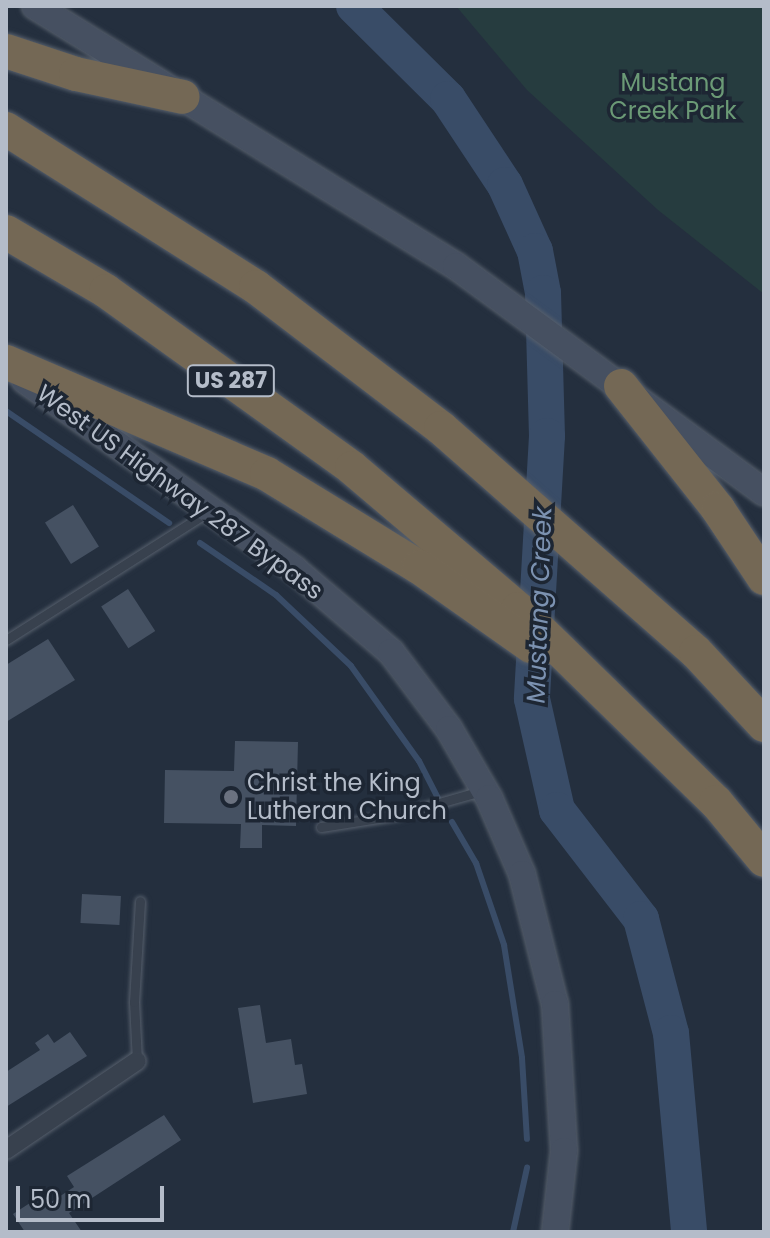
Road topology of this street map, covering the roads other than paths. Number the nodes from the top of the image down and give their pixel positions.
1 (35, 6) edge
2 (6, 51) edge
3 (183, 97) junction
4 (6, 129) edge
5 (6, 232) edge
6 (6, 364) edge
7 (612, 379) junction
8 (764, 492) edge
9 (210, 511) junction
10 (764, 578) edge
11 (6, 640) edge
12 (610, 701) junction
13 (764, 725) edge
14 (484, 790) junction
15 (321, 827) dead end
16 (764, 860) edge
17 (140, 901) dead end
18 (137, 1061) joint
19 (6, 1150) edge
20 (555, 1232) edge

1 - 3 main road
2 - 3 highway
3 - 7 main road
4 - 13 highway
5 - 12 highway, US 287
6 - 9 main road, West US Highway 287 Bypass
6 - 12 highway
7 - 8 main road
7 - 10 highway
9 - 11 lane
9 - 14 main road, West US Highway 287 Bypass
12 - 16 highway, US 287
14 - 15 lane
14 - 20 main road, West US Highway 287 Bypass
17 - 18 lane
18 - 19 street

